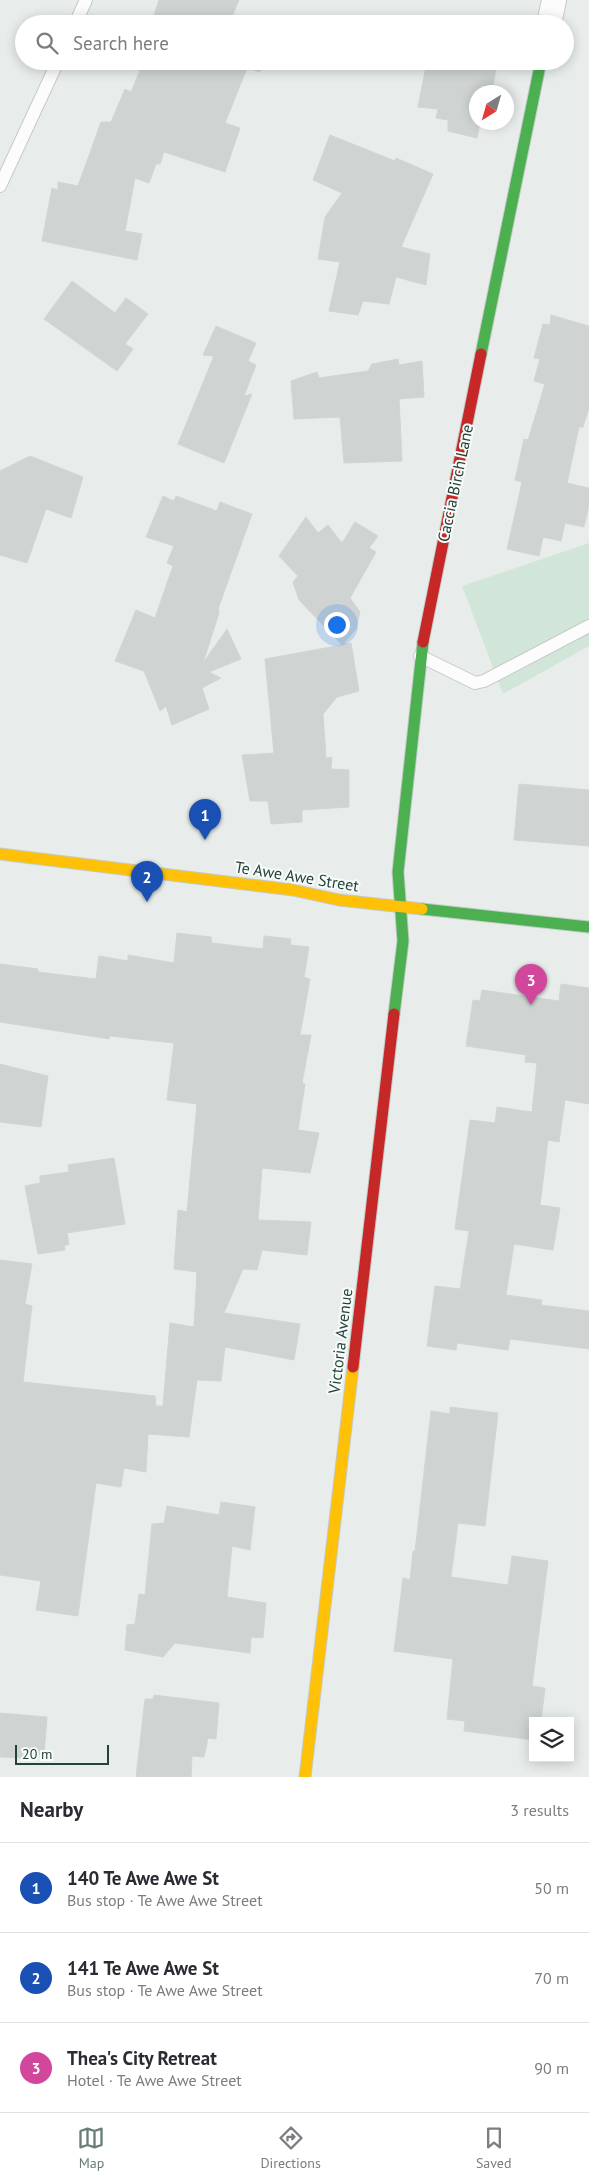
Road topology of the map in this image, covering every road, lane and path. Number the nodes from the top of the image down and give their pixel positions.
1 (86, 0) edge
2 (554, 0) edge
3 (79, 15) edge
4 (551, 15) edge
5 (54, 70) edge
6 (539, 70) edge
7 (0, 186) edge
8 (589, 626) edge
9 (420, 656) junction
10 (0, 854) edge
11 (402, 908) junction
12 (589, 927) edge
13 (305, 1777) edge

1 - 3 lane
2 - 4 street
5 - 7 lane
6 - 9 street, Caccia Birch Lane
8 - 9 lane
9 - 11 street, Caccia Birch Lane
10 - 11 street, Te Awe Awe Street
11 - 12 street, Te Awe Awe Street
11 - 13 street, Victoria Avenue

